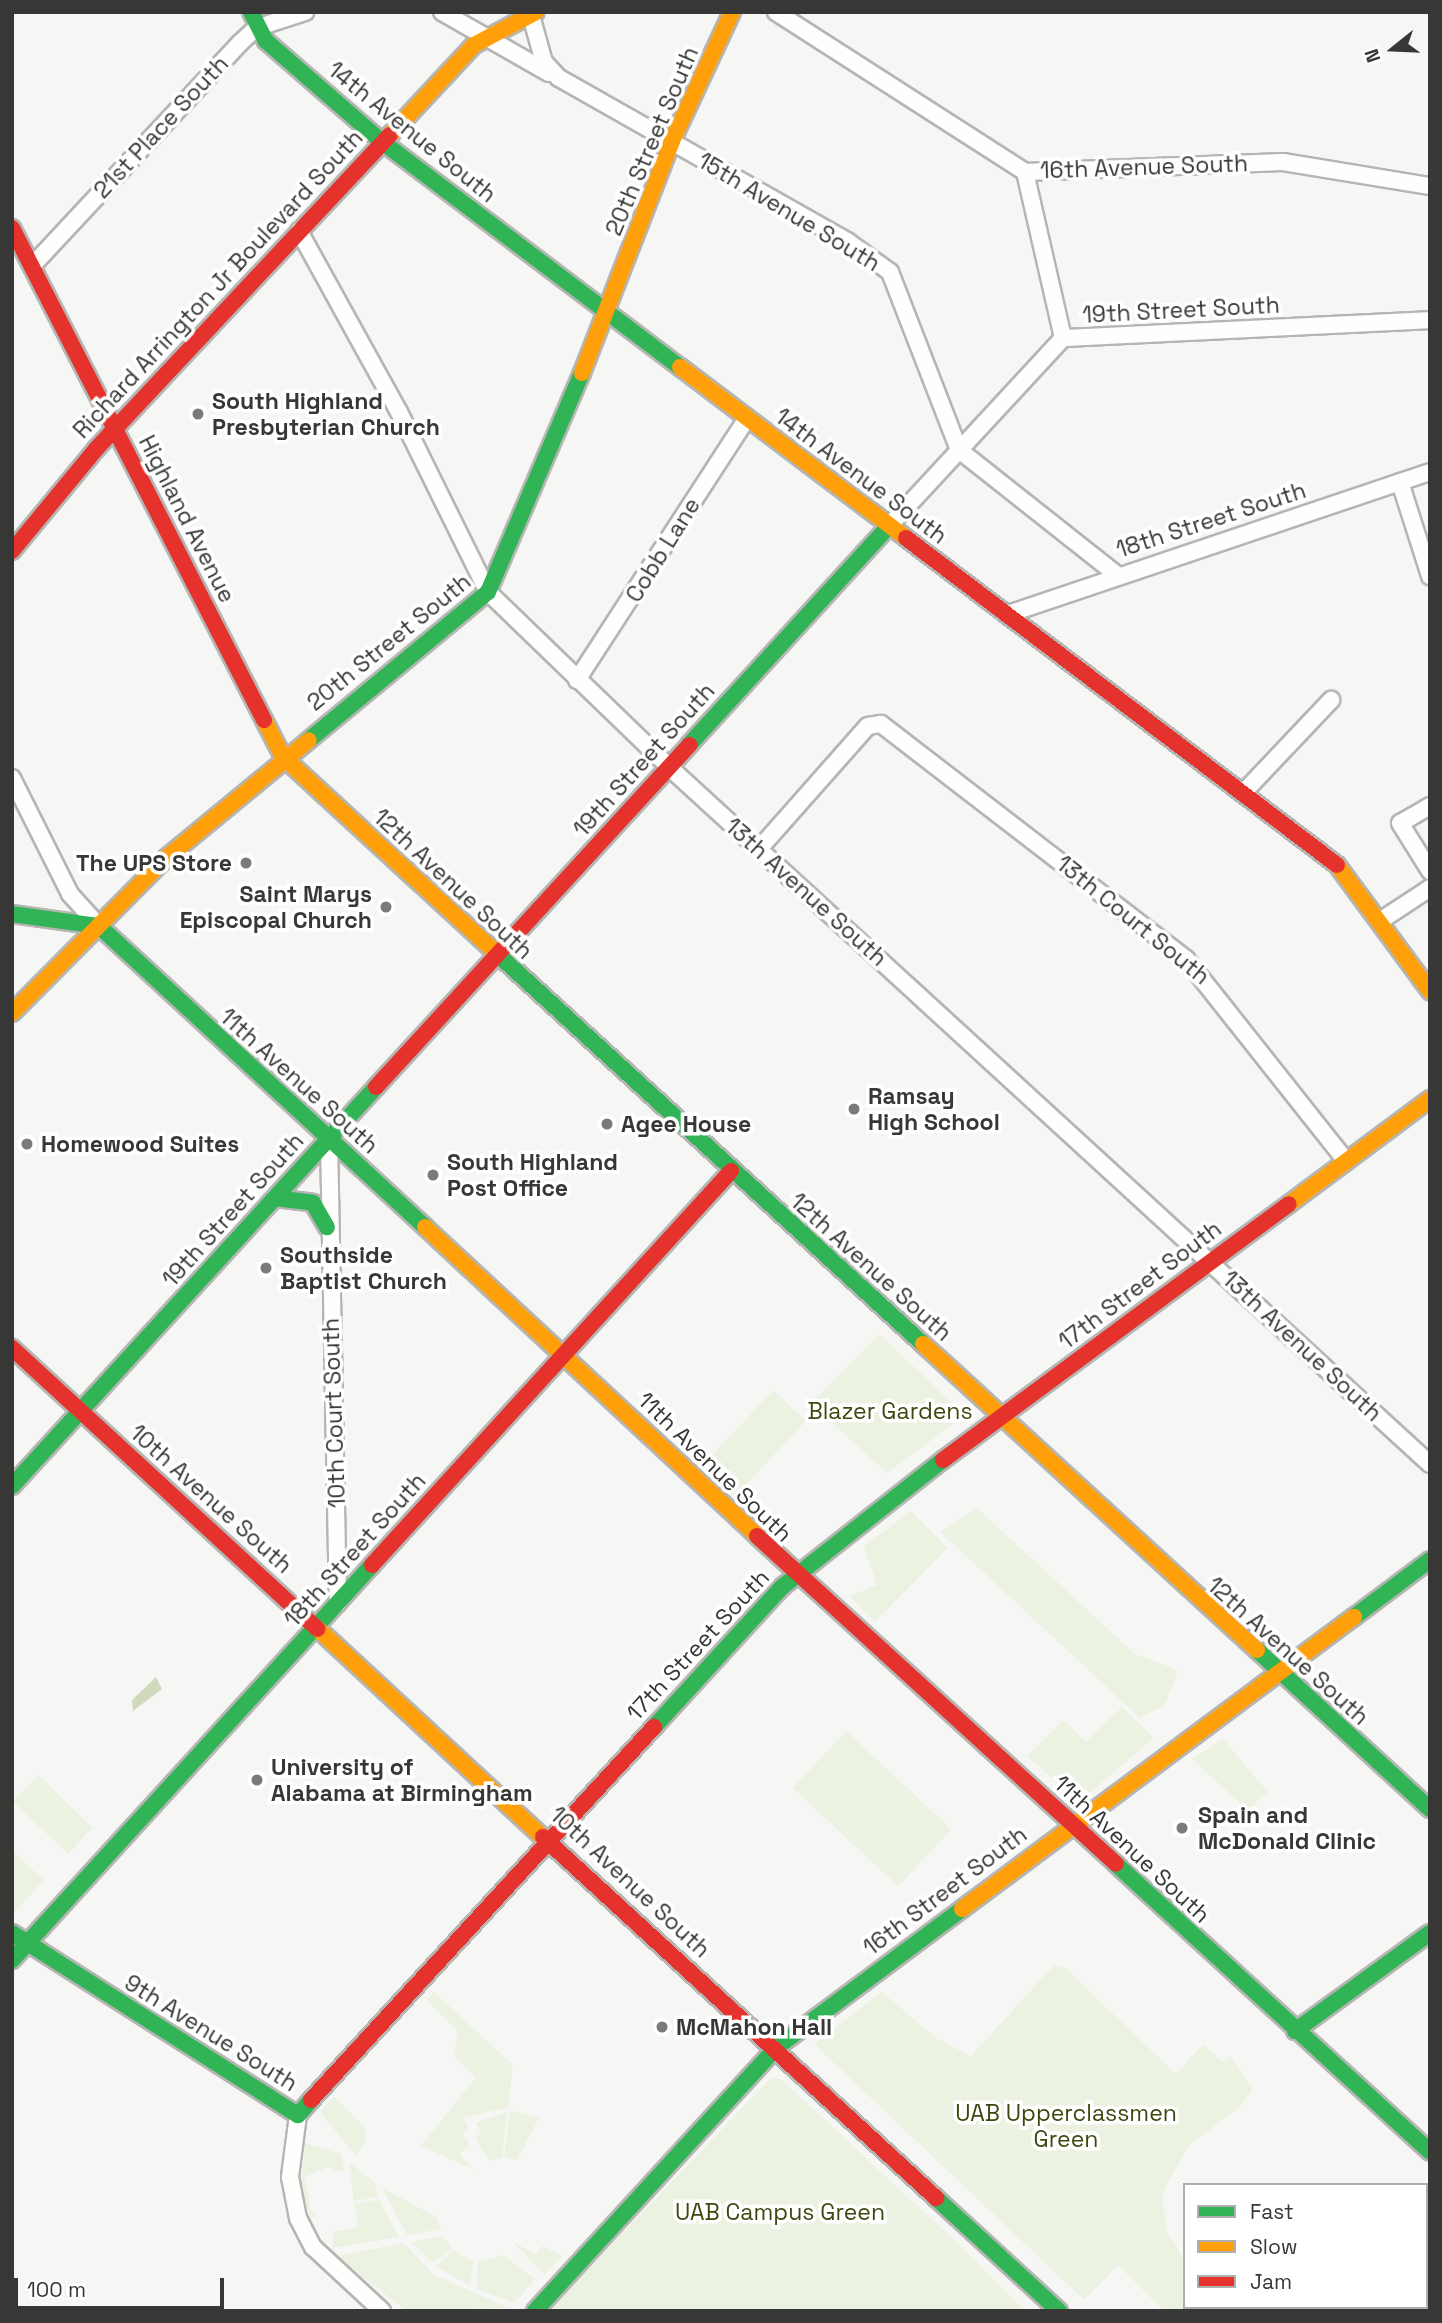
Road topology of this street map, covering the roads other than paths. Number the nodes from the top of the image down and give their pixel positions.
1 (305, 12) edge
2 (442, 12) edge
3 (732, 12) edge
4 (776, 12) edge
5 (532, 13) edge
6 (253, 20) edge
7 (482, 37) junction
8 (559, 78) junction
9 (381, 141) junction
10 (671, 143) junction
11 (1025, 172) junction
12 (1430, 186) edge
13 (12, 228) edge
14 (299, 231) junction
15 (32, 266) junction
16 (608, 313) junction
17 (1430, 320) edge
18 (1063, 338) junction
19 (747, 418) junction
20 (116, 430) junction
21 (959, 450) junction
22 (1430, 472) edge
23 (1400, 482) junction
24 (889, 526) junction
25 (12, 551) edge
26 (1116, 575) junction
27 (1430, 576) edge
28 (488, 592) junction
29 (1008, 614) junction
30 (577, 680) junction
31 (1332, 700) dead end
32 (283, 757) junction
33 (669, 767) junction
34 (12, 778) edge
35 (1244, 792) junction
36 (1430, 806) edge
37 (759, 849) junction
38 (1430, 871) edge
39 (1430, 888) edge
40 (12, 914) edge
41 (1380, 921) junction
42 (99, 926) junction
43 (497, 956) junction
44 (1430, 990) edge
45 (12, 1013) edge
46 (1430, 1099) edge
47 (330, 1139) junction
48 (1346, 1161) junction
49 (731, 1171) junction
50 (275, 1198) junction
51 (327, 1227) junction
52 (1211, 1262) junction
53 (12, 1348) edge
54 (564, 1355) junction
55 (80, 1411) junction
56 (1001, 1417) junction
57 (1430, 1464) edge
58 (12, 1486) edge
59 (1430, 1560) edge
60 (795, 1575) junction
61 (338, 1603) junction
62 (316, 1627) junction
63 (1278, 1673) junction
64 (1430, 1809) edge
65 (1071, 1824) junction
66 (550, 1839) junction
67 (12, 1933) edge
68 (1430, 1933) edge
69 (27, 1944) junction
70 (12, 1960) edge
71 (1295, 2031) junction
72 (776, 2047) junction
73 (298, 2115) junction
74 (1430, 2152) edge
75 (382, 2311) edge
76 (535, 2311) edge
77 (1059, 2311) edge

1 - 6 street, 21st Place South
2 - 7 street
3 - 10 street, 20th Street South
4 - 11 street, 16th Avenue South
5 - 7 street, Richard Arrington Jr Boulevard South
5 - 8 street, 15th Avenue South
6 - 9 street, 14th Avenue South
6 - 15 street, 21st Place South
7 - 8 street
7 - 9 street, Richard Arrington Jr Boulevard South
8 - 10 street, 15th Avenue South
9 - 14 street, Richard Arrington Jr Boulevard South
9 - 16 street, 14th Avenue South
10 - 16 street, 20th Street South
10 - 21 street, 15th Avenue South
11 - 12 street, 16th Avenue South
11 - 18 street
13 - 15 street, Highland Avenue
14 - 20 street, Richard Arrington Jr Boulevard South
14 - 28 street, 13th Avenue South
15 - 20 street, Highland Avenue
16 - 19 street, 14th Avenue South
16 - 28 street, 20th Street South
17 - 18 street, 19th Street South
18 - 21 street, 19th Street South
19 - 24 street, 14th Avenue South
19 - 30 street, Cobb Lane
20 - 25 street, Richard Arrington Jr Boulevard South
20 - 32 street, Highland Avenue
21 - 24 street, 19th Street South
21 - 26 street
22 - 23 street, 18th Street South
23 - 26 street, 18th Street South
23 - 27 street
24 - 29 street, 14th Avenue South
24 - 33 street, 19th Street South
26 - 29 street, 18th Street South
28 - 30 street, 13th Avenue South
28 - 32 street, 20th Street South
29 - 35 street, 14th Avenue South
30 - 33 street, 13th Avenue South
31 - 35 street
32 - 42 street, 20th Street South
32 - 43 street, 12th Avenue South
33 - 37 street, 13th Avenue South
33 - 43 street, 19th Street South
34 - 42 street, 11th Avenue South
35 - 41 street, 14th Avenue South
36 - 38 street
37 - 48 street, 13th Court South
37 - 52 street, 13th Avenue South
39 - 41 street
40 - 42 street
41 - 44 street, 14th Avenue South
42 - 45 street, 20th Street South
42 - 47 street, 11th Avenue South
43 - 47 street, 19th Street South
43 - 49 street, 12th Avenue South
46 - 48 street, 17th Street South
47 - 50 street, 19th Street South
47 - 51 street, 10th Court South
47 - 54 street, 11th Avenue South
48 - 52 street, 17th Street South
49 - 54 street, 18th Street South
49 - 56 street, 12th Avenue South
50 - 51 street
50 - 55 street, 19th Street South
51 - 61 street, 10th Court South
52 - 56 street, 17th Street South
52 - 57 street, 13th Avenue South
53 - 55 street, 10th Avenue South
54 - 60 street, 11th Avenue South
54 - 61 street, 18th Street South
55 - 58 street, 19th Street South
55 - 62 street, 10th Avenue South
56 - 60 street, 17th Street South
56 - 63 street, 12th Avenue South
59 - 63 street, 16th Street South
60 - 65 street, 11th Avenue South
60 - 66 street, 17th Street South
61 - 62 street, 18th Street South
62 - 66 street, 10th Avenue South
62 - 69 street, 18th Street South
63 - 64 street, 12th Avenue South
63 - 65 street, 16th Street South
65 - 71 street, 11th Avenue South
65 - 72 street, 16th Street South
66 - 72 street, 10th Avenue South
66 - 73 street, 17th Street South
67 - 69 street, 9th Avenue South
68 - 71 street
69 - 70 street, 18th Street South
69 - 73 street, 9th Avenue South
71 - 74 street, 11th Avenue South
72 - 76 street, 16th Street South
72 - 77 street, 10th Avenue South
73 - 75 street, 9th Avenue South

